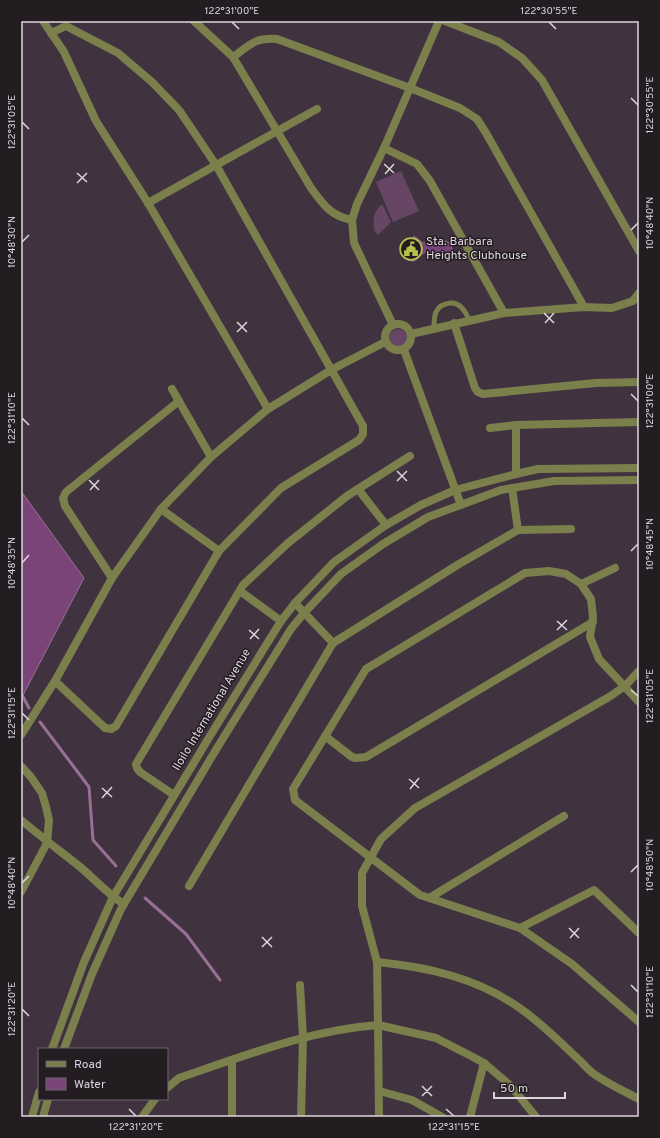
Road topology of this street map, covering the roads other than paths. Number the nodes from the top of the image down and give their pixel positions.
1 (43, 21) edge
2 (194, 21) edge
3 (439, 21) edge
4 (445, 21) edge
5 (51, 33) junction
6 (233, 57) junction
7 (410, 88) junction
8 (318, 109) dead end
9 (278, 132) junction
10 (384, 148) junction
11 (216, 165) junction
12 (148, 203) junction
13 (352, 220) junction
14 (635, 236) edge
15 (639, 251) edge
16 (639, 293) edge
17 (584, 307) junction
18 (504, 313) junction
19 (469, 320) junction
20 (454, 323) junction
21 (393, 325) junction
22 (434, 328) junction
23 (411, 334) junction
24 (385, 342) junction
25 (404, 350) junction
26 (332, 370) junction
27 (639, 382) edge
28 (172, 389) dead end
29 (179, 401) junction
30 (268, 410) junction
31 (639, 422) edge
32 (516, 425) junction
33 (490, 428) dead end
34 (410, 456) dead end
35 (211, 457) junction
36 (639, 468) edge
37 (516, 474) junction
38 (639, 480) edge
39 (512, 488) junction
40 (358, 489) junction
41 (455, 490) junction
42 (461, 505) junction
43 (161, 509) junction
44 (386, 525) junction
45 (571, 529) dead end
46 (518, 530) junction
47 (219, 551) junction
48 (615, 568) dead end
49 (112, 578) junction
50 (581, 584) junction
51 (240, 591) junction
52 (295, 603) junction
53 (304, 613) junction
54 (281, 621) junction
55 (593, 622) junction
56 (333, 643) junction
57 (639, 671) edge
58 (55, 681) junction
59 (625, 686) junction
60 (639, 702) edge
61 (23, 725) edge
62 (21, 735) edge
63 (325, 736) junction
64 (21, 766) edge
65 (174, 795) junction
66 (564, 816) dead end
67 (21, 820) edge
68 (47, 843) junction
69 (370, 858) junction
70 (189, 886) dead end
71 (21, 892) edge
72 (113, 897) junction
73 (431, 898) junction
74 (124, 904) junction
75 (520, 928) junction
76 (639, 933) edge
77 (377, 962) junction
78 (300, 985) dead end
79 (639, 1022) edge
80 (378, 1025) junction
81 (302, 1037) junction
82 (52, 1048) edge
83 (64, 1048) edge
84 (232, 1060) junction
85 (484, 1064) junction
86 (168, 1087) edge
87 (379, 1091) junction
88 (38, 1096) edge
89 (639, 1099) edge
90 (48, 1100) edge
91 (154, 1100) edge
92 (32, 1117) edge
93 (43, 1117) edge
94 (142, 1117) edge
95 (232, 1117) edge
96 (301, 1117) edge
97 (378, 1117) edge
98 (442, 1117) edge
99 (470, 1117) edge
100 (536, 1117) edge

1 - 5 street
2 - 6 street
3 - 7 street
4 - 14 street
5 - 11 street
5 - 12 street
6 - 7 street
6 - 9 street
7 - 10 street
7 - 17 street
8 - 9 street
9 - 11 street
9 - 13 street
10 - 13 street
10 - 18 street
11 - 12 street
11 - 26 street
12 - 30 street
13 - 21 street
14 - 15 street
16 - 17 street
17 - 18 street
18 - 19 street
19 - 20 street
19 - 22 lane
20 - 22 street
20 - 27 street
21 - 23 street
21 - 24 street
22 - 23 street
23 - 25 street
24 - 25 street
24 - 26 street
25 - 41 street
26 - 30 street
26 - 47 street
28 - 29 street
29 - 35 street
29 - 49 street
30 - 35 street
31 - 32 street
32 - 33 street
32 - 37 street
34 - 40 street
35 - 43 street
36 - 37 street, Iloilo International Avenue
37 - 41 street, Iloilo International Avenue
38 - 39 street, Iloilo International Avenue
39 - 42 street, Iloilo International Avenue
39 - 46 street
40 - 44 street
40 - 51 street
41 - 42 street
41 - 44 street, Iloilo International Avenue
42 - 53 street, Iloilo International Avenue
43 - 47 street
43 - 49 street
44 - 52 street, Iloilo International Avenue
45 - 46 street
46 - 56 street
47 - 58 street
48 - 50 street
49 - 58 street
50 - 55 street
50 - 63 street
51 - 54 street
51 - 65 street
52 - 53 street
52 - 54 street, Iloilo International Avenue
53 - 56 street
53 - 74 street, Iloilo International Avenue
54 - 65 street, Iloilo International Avenue
55 - 59 street
55 - 63 street
56 - 70 street
57 - 59 street
58 - 61 street
59 - 60 street
59 - 69 street
61 - 62 street
63 - 69 street
64 - 68 street
65 - 72 street, Iloilo International Avenue
66 - 73 street
67 - 68 street
68 - 71 street
68 - 72 street
69 - 73 street
69 - 77 street
72 - 74 street
72 - 82 street, Iloilo International Avenue
73 - 75 street
74 - 83 street, Iloilo International Avenue
75 - 76 street
75 - 79 street
77 - 80 street
77 - 89 street
78 - 81 street
80 - 81 street
80 - 85 street
80 - 87 street
81 - 84 street
81 - 96 street
84 - 86 street
84 - 95 street
85 - 99 street
85 - 100 street
87 - 97 street
87 - 98 street
88 - 92 street
90 - 93 street
91 - 94 street

